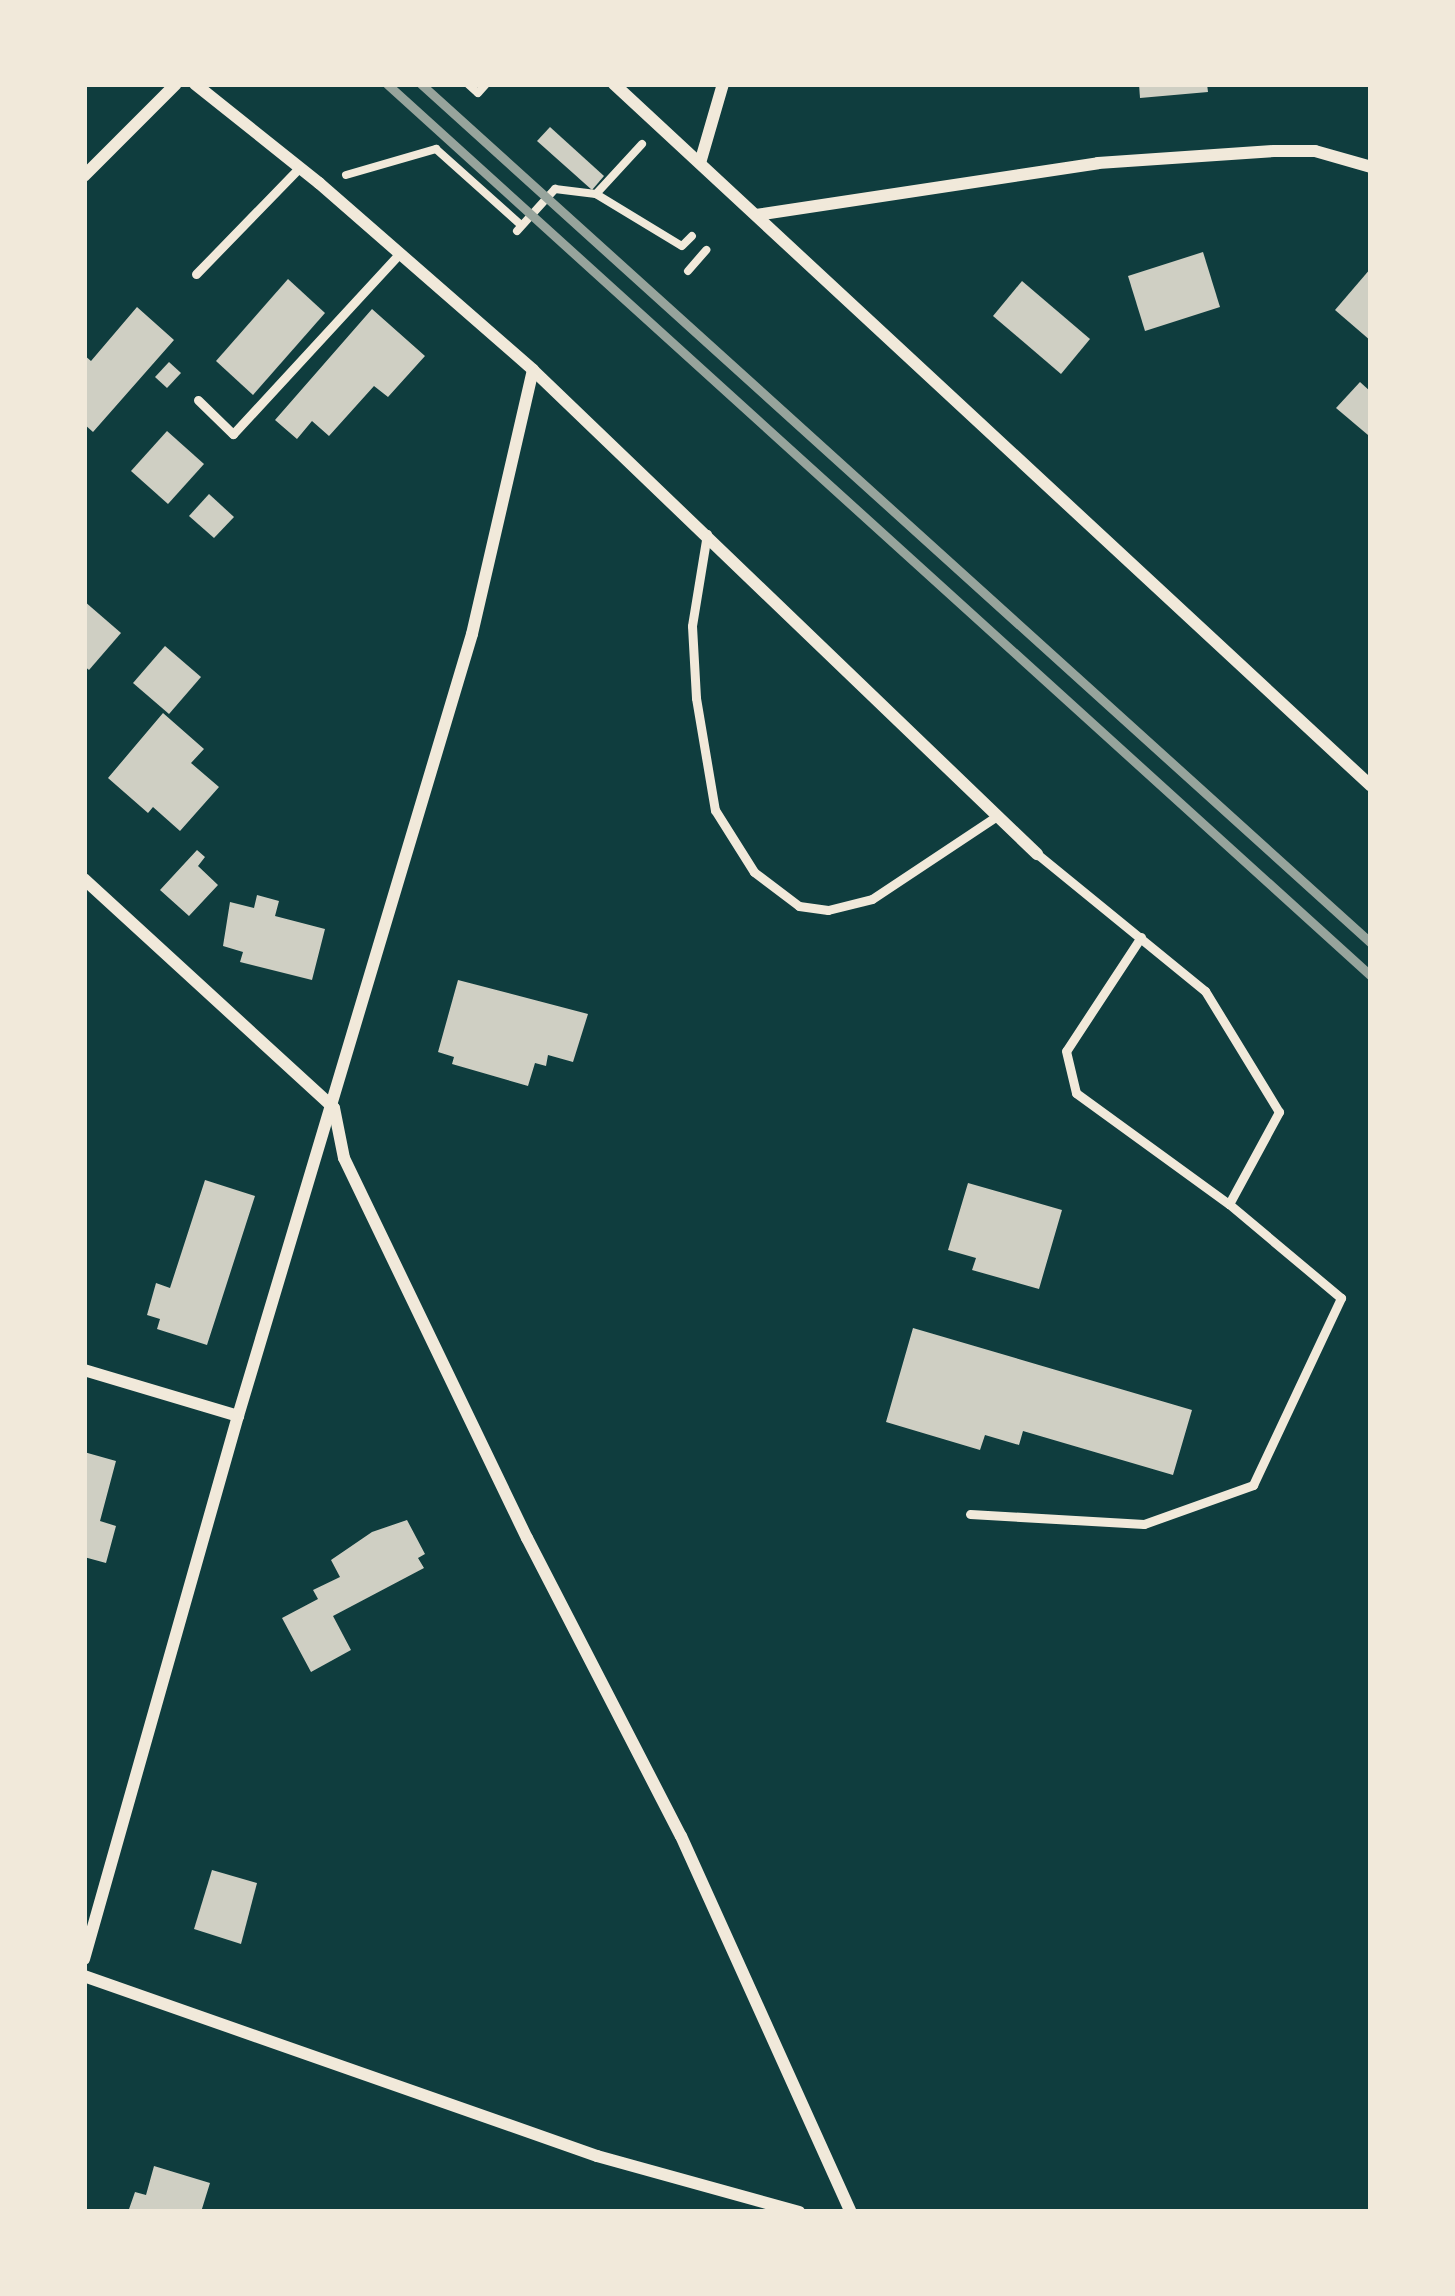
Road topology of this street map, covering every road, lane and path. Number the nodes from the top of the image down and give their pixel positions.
1 (176, 84) edge
2 (195, 84) edge
3 (468, 84) edge
4 (485, 84) edge
5 (614, 84) edge
6 (723, 84) edge
7 (659, 125) junction
8 (700, 163) junction
9 (300, 167) junction
10 (1371, 167) edge
11 (84, 176) edge
12 (319, 183) junction
13 (596, 194) junction
14 (756, 215) junction
15 (692, 236) dead end
16 (706, 250) dead end
17 (399, 254) junction
18 (688, 271) dead end
19 (196, 274) dead end
20 (533, 370) junction
21 (198, 400) dead end
22 (707, 534) junction
23 (1371, 786) edge
24 (997, 816) junction
25 (1037, 854) joint
26 (84, 879) edge
27 (1141, 938) junction
28 (334, 1108) junction
29 (1229, 1204) junction
30 (84, 1370) edge
31 (238, 1416) junction
32 (970, 1514) dead end
33 (84, 1959) edge
34 (84, 1976) edge
35 (799, 2212) edge
36 (851, 2212) edge

1 - 11 street
2 - 9 street
3 - 4 path
5 - 7 street
6 - 8 street
7 - 8 street
7 - 13 path
8 - 14 street
9 - 12 street
9 - 19 lane
10 - 14 street
12 - 13 path
12 - 17 street
13 - 15 path
14 - 23 street
16 - 18 path
17 - 20 street
17 - 21 lane
20 - 22 street
20 - 28 street
22 - 24 street
22 - 24 lane
24 - 25 street
25 - 27 lane
26 - 28 street
27 - 29 lane
27 - 29 lane
28 - 31 street
28 - 36 street
29 - 32 lane
30 - 31 street
31 - 33 street
34 - 35 street

